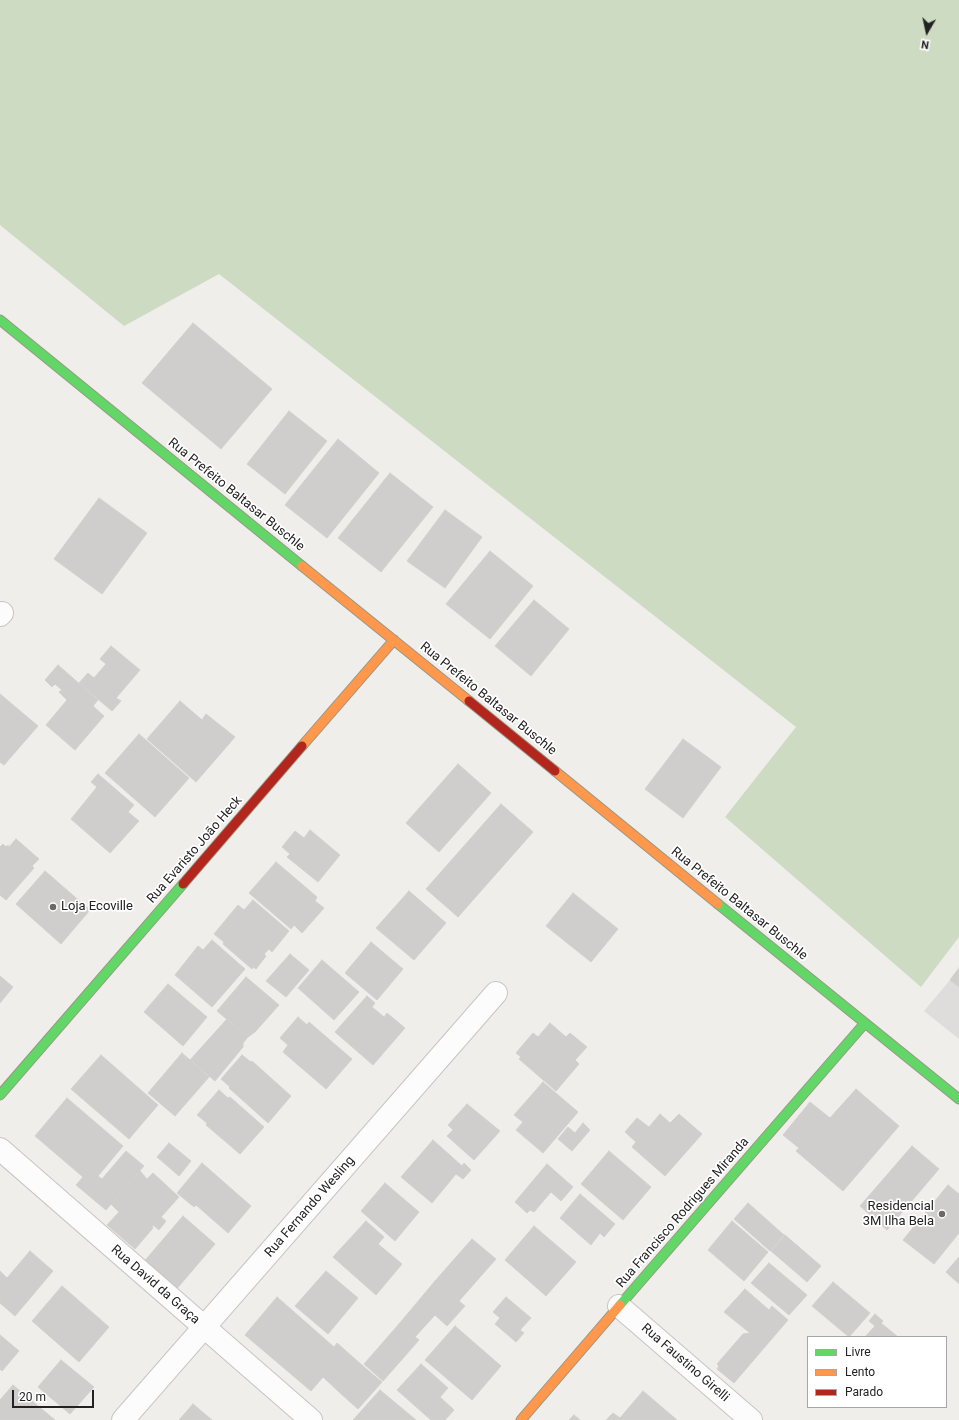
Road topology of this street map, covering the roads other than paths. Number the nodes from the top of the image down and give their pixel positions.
1 (0, 320) edge
2 (394, 640) junction
3 (496, 993) dead end
4 (865, 1023) junction
5 (0, 1095) edge
6 (959, 1099) edge
7 (0, 1149) edge
8 (619, 1306) junction
9 (204, 1327) junction
10 (123, 1420) edge
11 (311, 1420) edge
12 (521, 1420) edge
13 (751, 1420) edge

1 - 2 main road, Rua Prefeito Baltasar Buschle
2 - 4 main road, Rua Prefeito Baltasar Buschle
2 - 5 main road, Rua Evaristo João Heck
3 - 9 street, Rua Fernando Wesling
4 - 6 main road, Rua Prefeito Baltasar Buschle
4 - 8 main road, Rua Francisco Rodrigues Miranda
7 - 9 street, Rua David da Graça
8 - 12 main road, Rua Francisco Rodrigues Miranda
8 - 13 street, Rua Faustino Girelli
9 - 10 street, Rua Fernando Wesling
9 - 11 street, Rua David da Graça

